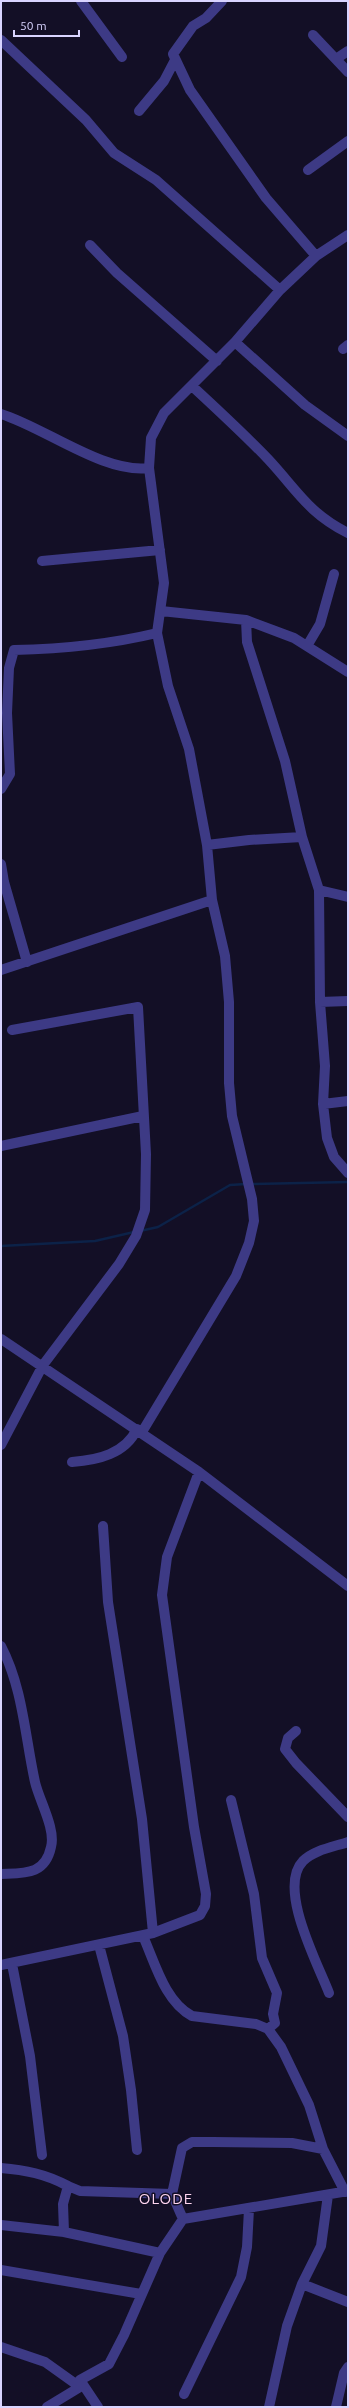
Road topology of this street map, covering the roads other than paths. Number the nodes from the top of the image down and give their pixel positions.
1 (81, 1) edge
2 (222, 1) edge
3 (314, 35) dead end
4 (1, 40) edge
5 (348, 51) edge
6 (122, 57) dead end
7 (336, 59) junction
8 (175, 60) junction
9 (348, 72) edge
10 (139, 111) dead end
11 (348, 141) edge
12 (308, 170) dead end
13 (348, 235) edge
14 (90, 245) dead end
15 (316, 256) junction
16 (280, 290) junction
17 (236, 342) junction
18 (217, 361) junction
19 (192, 386) junction
20 (1, 414) edge
21 (348, 436) edge
22 (149, 468) junction
23 (348, 533) edge
24 (160, 550) junction
25 (42, 561) dead end
26 (334, 574) dead end
27 (161, 611) junction
28 (246, 620) junction
29 (157, 633) junction
30 (307, 646) junction
31 (348, 672) edge
32 (1, 788) edge
33 (302, 836) junction
34 (207, 845) junction
35 (1, 864) edge
36 (319, 890) junction
37 (348, 897) edge
38 (212, 900) junction
39 (27, 962) junction
40 (1, 970) edge
41 (348, 1001) edge
42 (320, 1002) junction
43 (12, 1030) dead end
44 (348, 1101) edge
45 (323, 1104) junction
46 (143, 1116) junction
47 (1, 1146) edge
48 (348, 1173) edge
49 (1, 1339) edge
50 (43, 1365) junction
51 (139, 1430) junction
52 (1, 1445) edge
53 (72, 1462) dead end
54 (199, 1472) junction
55 (102, 1526) dead end
56 (348, 1586) edge
57 (1, 1646) edge
58 (296, 1731) dead end
59 (231, 1800) dead end
60 (348, 1817) edge
61 (348, 1842) edge
62 (1, 1874) edge
63 (148, 1934) junction
64 (99, 1945) junction
65 (12, 1964) junction
66 (1, 1965) edge
67 (329, 1993) dead end
68 (268, 2030) junction
69 (323, 2149) junction
70 (137, 2150) dead end
71 (42, 2155) dead end
72 (1, 2168) edge
73 (68, 2186) junction
74 (346, 2191) edge
75 (172, 2194) junction
76 (328, 2194) junction
77 (249, 2209) junction
78 (184, 2219) junction
79 (1, 2225) edge
80 (64, 2232) junction
81 (160, 2253) junction
82 (1, 2270) edge
83 (302, 2284) junction
84 (141, 2294) junction
85 (348, 2302) edge
86 (1, 2347) edge
87 (348, 2367) edge
88 (80, 2384) junction
89 (184, 2394) dead end
90 (47, 2407) edge
91 (98, 2407) edge
92 (269, 2407) edge
93 (336, 2407) edge

1 - 6 street
2 - 8 street
3 - 7 street
4 - 16 street
5 - 7 street
7 - 9 street
8 - 10 street
8 - 15 street
11 - 12 street
13 - 15 street
14 - 18 street
15 - 16 street
16 - 17 street
17 - 18 street
17 - 21 street
18 - 19 street
19 - 22 street
19 - 23 street
20 - 22 street
22 - 24 street
24 - 25 street
24 - 27 street
26 - 30 street
27 - 28 street
27 - 29 street
28 - 30 street
28 - 33 street
29 - 32 street
29 - 34 street
30 - 31 street
33 - 34 street
33 - 36 street
34 - 38 street
35 - 39 street
36 - 37 street
36 - 42 street
38 - 39 street
38 - 51 street
39 - 40 street
41 - 42 street
42 - 45 street
43 - 46 street
44 - 45 street
45 - 48 street
46 - 47 street
46 - 50 street
49 - 50 street
50 - 51 street
50 - 52 street
51 - 53 street
51 - 54 street
54 - 56 street
54 - 63 street
55 - 63 street
57 - 62 street
58 - 60 street
59 - 68 street
61 - 67 street
63 - 64 street
63 - 68 street
64 - 65 street
64 - 70 street
65 - 66 street
65 - 71 street
68 - 69 street
69 - 74 street
69 - 75 street
72 - 73 street
73 - 75 street
73 - 80 street
74 - 76 street
75 - 78 street
76 - 77 street
76 - 83 street
77 - 78 street
77 - 89 street
78 - 81 street
79 - 80 street
80 - 81 street
81 - 84 street
82 - 84 street
83 - 85 street
83 - 92 street
84 - 88 street
86 - 88 street
87 - 93 street
88 - 90 street
88 - 91 street

